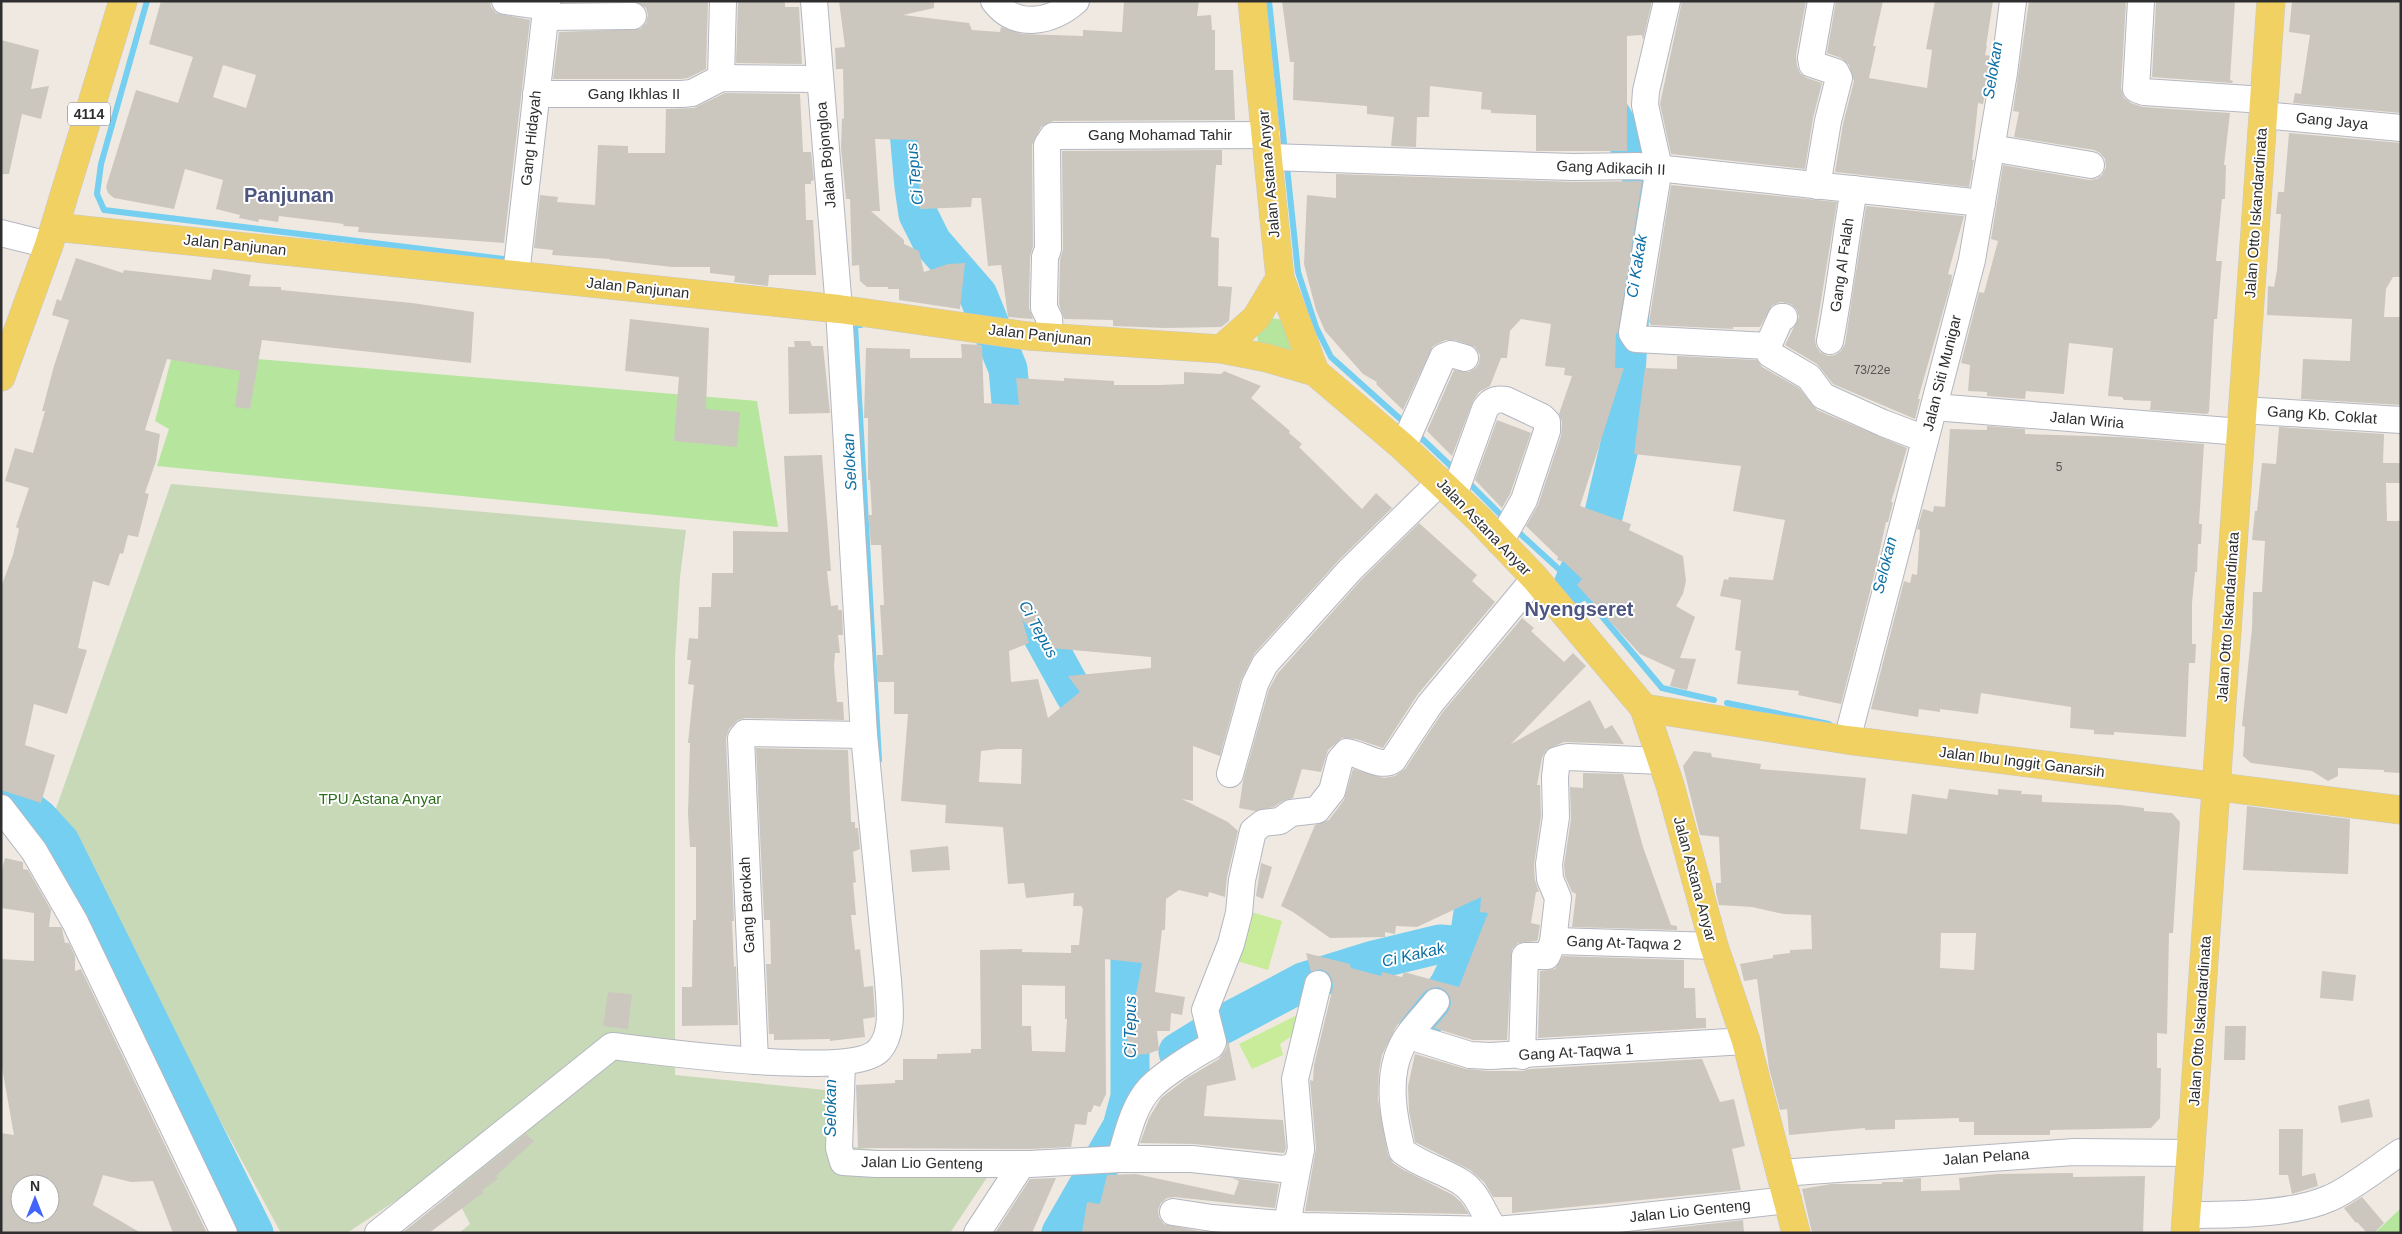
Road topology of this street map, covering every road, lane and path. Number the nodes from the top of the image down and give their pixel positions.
1 (123, 1) edge
2 (505, 1) edge
3 (723, 1) edge
4 (814, 1) edge
5 (994, 1) edge
6 (1076, 1) edge
7 (1252, 1) edge
8 (1667, 1) edge
9 (1822, 1) edge
10 (2014, 1) edge
11 (2141, 1) edge
12 (2271, 1) edge
13 (547, 9) edge
14 (633, 16) dead end
15 (721, 78) junction
16 (820, 79) junction
17 (536, 94) junction
18 (2264, 108) junction
19 (2401, 128) edge
20 (1268, 146) junction
21 (1991, 148) junction
22 (2091, 165) dead end
23 (1649, 167) junction
24 (1817, 186) junction
25 (1854, 189) junction
26 (1982, 203) junction
27 (1, 233) edge
28 (52, 236) junction
29 (516, 275) junction
30 (1280, 278) junction
31 (839, 310) junction
32 (1784, 317) dead end
33 (1039, 337) junction
34 (1830, 340) dead end
35 (1768, 346) junction
36 (1221, 350) junction
37 (1465, 358) dead end
38 (1315, 372) junction
39 (2, 373) edge
40 (1937, 407) junction
41 (2401, 420) edge
42 (2242, 421) junction
43 (1925, 439) junction
44 (1404, 447) junction
45 (1447, 488) junction
46 (1500, 542) junction
47 (1535, 578) junction
48 (1644, 708) junction
49 (864, 735) junction
50 (1847, 740) junction
51 (1662, 760) junction
52 (1230, 774) dead end
53 (2216, 786) junction
54 (1, 808) edge
55 (2401, 810) edge
56 (1553, 942) junction
57 (1714, 946) junction
58 (1318, 984) dead end
59 (1436, 1002) dead end
60 (1412, 1038) junction
61 (1746, 1042) junction
62 (1522, 1056) junction
63 (755, 1061) junction
64 (842, 1063) junction
65 (1301, 1149) junction
66 (2401, 1152) edge
67 (2191, 1153) junction
68 (1122, 1156) junction
69 (1022, 1164) junction
70 (1781, 1173) junction
71 (1788, 1200) junction
72 (1174, 1212) dead end
73 (2185, 1224) edge
74 (1298, 1228) edge
75 (1496, 1231) edge
76 (224, 1233) edge
77 (378, 1233) edge
78 (977, 1233) edge
79 (1796, 1233) edge

1 - 28 main road, 4114
2 - 13 street
3 - 15 street
4 - 16 street, Jalan Bojongloa
5 - 6 street
7 - 20 main road, Jalan Astana Anyar
8 - 23 street
9 - 24 street
10 - 21 street, Jalan Siti Munigar
11 - 18 street, Gang Jaya
12 - 18 main road, Jalan Otto Iskandardinata
13 - 14 street
13 - 17 street, Gang Hidayah
15 - 16 street, Gang Ikhlas II
15 - 17 street, Gang Ikhlas II
16 - 31 street, Jalan Bojongloa
17 - 29 street, Gang Hidayah
18 - 19 street, Gang Jaya
18 - 42 main road, Jalan Otto Iskandardinata
20 - 23 street, Gang Adikacih II
20 - 30 main road, Jalan Astana Anyar
20 - 33 street, Gang Mohamad Tahir
21 - 22 street
21 - 26 street, Jalan Siti Munigar
23 - 24 street, Gang Adikacih II
23 - 35 street
24 - 25 street, Gang Adikacih II
25 - 26 street, Gang Adikacih II
25 - 34 street, Gang Al Falah
26 - 40 street, Jalan Siti Munigar
27 - 28 street
28 - 29 main road, Jalan Panjunan
28 - 39 main road, 4114
29 - 31 main road, Jalan Panjunan
30 - 36 main road
30 - 38 main road, Jalan Astana Anyar
31 - 33 main road, Jalan Panjunan
31 - 49 street, Jalan Bojongloa
32 - 35 street
33 - 36 main road, Jalan Panjunan
35 - 43 street
36 - 38 main road, Jalan Panjunan
37 - 44 street
38 - 44 main road, Jalan Astana Anyar
40 - 42 street, Jalan Wiria
40 - 43 street, Jalan Siti Munigar
41 - 42 street, Gang Kb. Coklat
42 - 53 main road, Jalan Otto Iskandardinata
43 - 50 street, Jalan Siti Munigar
44 - 45 main road, Jalan Astana Anyar
45 - 46 main road, Jalan Astana Anyar
45 - 46 street
45 - 52 street
46 - 47 main road, Jalan Astana Anyar
47 - 48 main road, Jalan Astana Anyar
47 - 68 street
48 - 50 main road, Jalan Ibu Inggit Ganarsih
48 - 51 main road, Jalan Astana Anyar
49 - 63 street, Gang Barokah
49 - 64 street, Jalan Bojongloa
50 - 53 main road, Jalan Ibu Inggit Ganarsih
51 - 56 street
51 - 57 main road, Jalan Astana Anyar
53 - 55 main road, Jalan Ibu Inggit Ganarsih
53 - 67 main road, Jalan Otto Iskandardinata
54 - 76 street
56 - 57 street, Gang At-Taqwa 2
56 - 62 street, Gang At-Taqwa 2
57 - 61 main road, Jalan Astana Anyar
58 - 65 street
59 - 60 street
60 - 62 street, Gang At-Taqwa 1
60 - 75 street
61 - 62 street, Gang At-Taqwa 1
61 - 70 main road, Jalan Astana Anyar
63 - 64 street
63 - 77 street
64 - 69 street, Jalan Lio Genteng
65 - 68 street
65 - 74 street
66 - 73 street
67 - 70 street, Jalan Pelana
67 - 73 main road, Jalan Otto Iskandardinata
68 - 69 street, Jalan Lio Genteng
69 - 78 street
70 - 71 main road, Jalan Astana Anyar
71 - 75 street, Jalan Lio Genteng
71 - 79 main road, Jalan Astana Anyar
72 - 74 street, Jalan Lio Genteng
74 - 75 street, Jalan Lio Genteng

